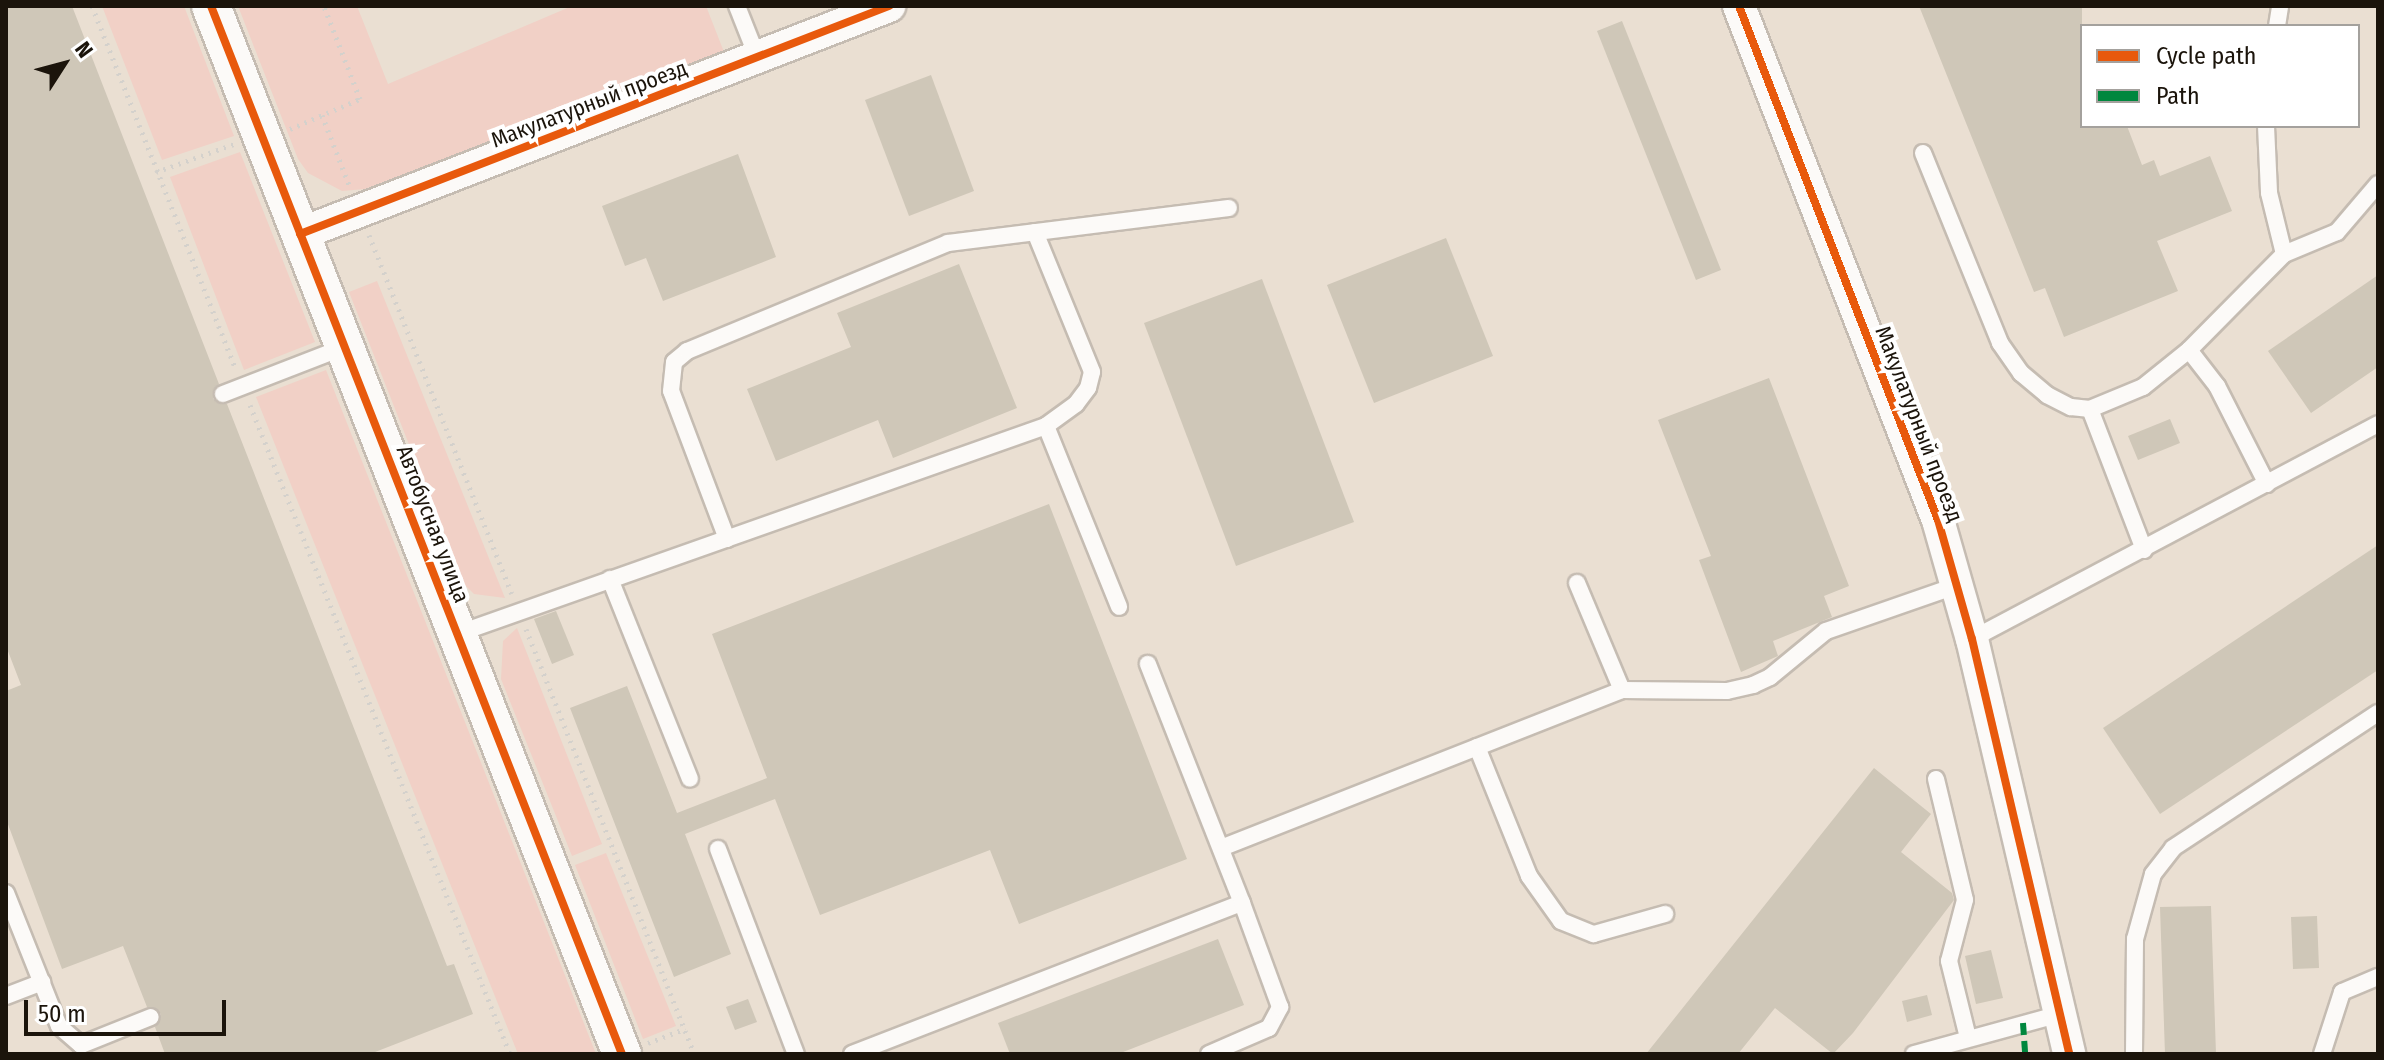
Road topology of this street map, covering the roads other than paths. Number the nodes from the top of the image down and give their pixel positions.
1 (211, 6) edge
2 (737, 6) edge
3 (889, 6) edge
4 (1739, 6) edge
5 (758, 59) junction
6 (2266, 128) edge
7 (1923, 153) dead end
8 (2378, 184) edge
9 (1229, 208) dead end
10 (1035, 232) junction
11 (300, 234) junction
12 (2284, 254) junction
13 (344, 347) junction
14 (2189, 350) junction
15 (223, 394) dead end
16 (2090, 409) junction
17 (2378, 424) edge
18 (1046, 426) junction
19 (2267, 484) junction
20 (727, 539) junction
21 (2144, 550) junction
22 (610, 579) junction
23 (1577, 583) dead end
24 (1958, 585) junction
25 (1119, 607) dead end
26 (457, 634) junction
27 (1972, 639) junction
28 (1148, 664) dead end
29 (1622, 690) junction
30 (2378, 713) edge
31 (1477, 747) junction
32 (690, 779) dead end
33 (1936, 779) dead end
34 (1221, 848) junction
35 (718, 849) dead end
36 (6, 893) edge
37 (1242, 903) junction
38 (1665, 914) dead end
39 (2378, 977) edge
40 (42, 982) junction
41 (6, 996) edge
42 (2060, 1014) junction
43 (151, 1017) dead end
44 (1968, 1038) junction
45 (634, 1049) edge
46 (799, 1054) edge
47 (852, 1054) edge
48 (1209, 1054) edge
49 (1914, 1054) edge
50 (2069, 1054) edge
51 (2134, 1054) edge
52 (2322, 1054) edge

1 - 11 street, Автобусная улица
2 - 5 lane
3 - 5 street, Макулатурный проезд
4 - 24 street, Макулатурный проезд
5 - 11 street, Макулатурный проезд
6 - 12 lane
7 - 16 lane
8 - 12 lane
9 - 10 lane
10 - 18 lane
10 - 20 lane
11 - 13 street, Автобусная улица
12 - 14 lane
13 - 15 lane
13 - 26 street, Автобусная улица
14 - 16 lane
14 - 19 lane
16 - 21 lane
17 - 19 lane
18 - 20 lane
18 - 25 lane
19 - 21 lane
20 - 22 lane
21 - 27 lane
22 - 26 lane
22 - 32 lane
23 - 29 lane
24 - 27 street, Макулатурный проезд
24 - 29 lane
26 - 45 street, Автобусная улица
27 - 42 street, Макулатурный проезд
28 - 34 lane
29 - 31 lane
30 - 51 lane
31 - 34 lane
31 - 38 lane
33 - 44 lane
34 - 37 lane
35 - 46 lane
36 - 40 lane
37 - 47 lane
37 - 48 lane
39 - 52 lane
40 - 41 lane
40 - 43 lane
42 - 44 lane
42 - 50 street, Макулатурный проезд
44 - 49 lane

